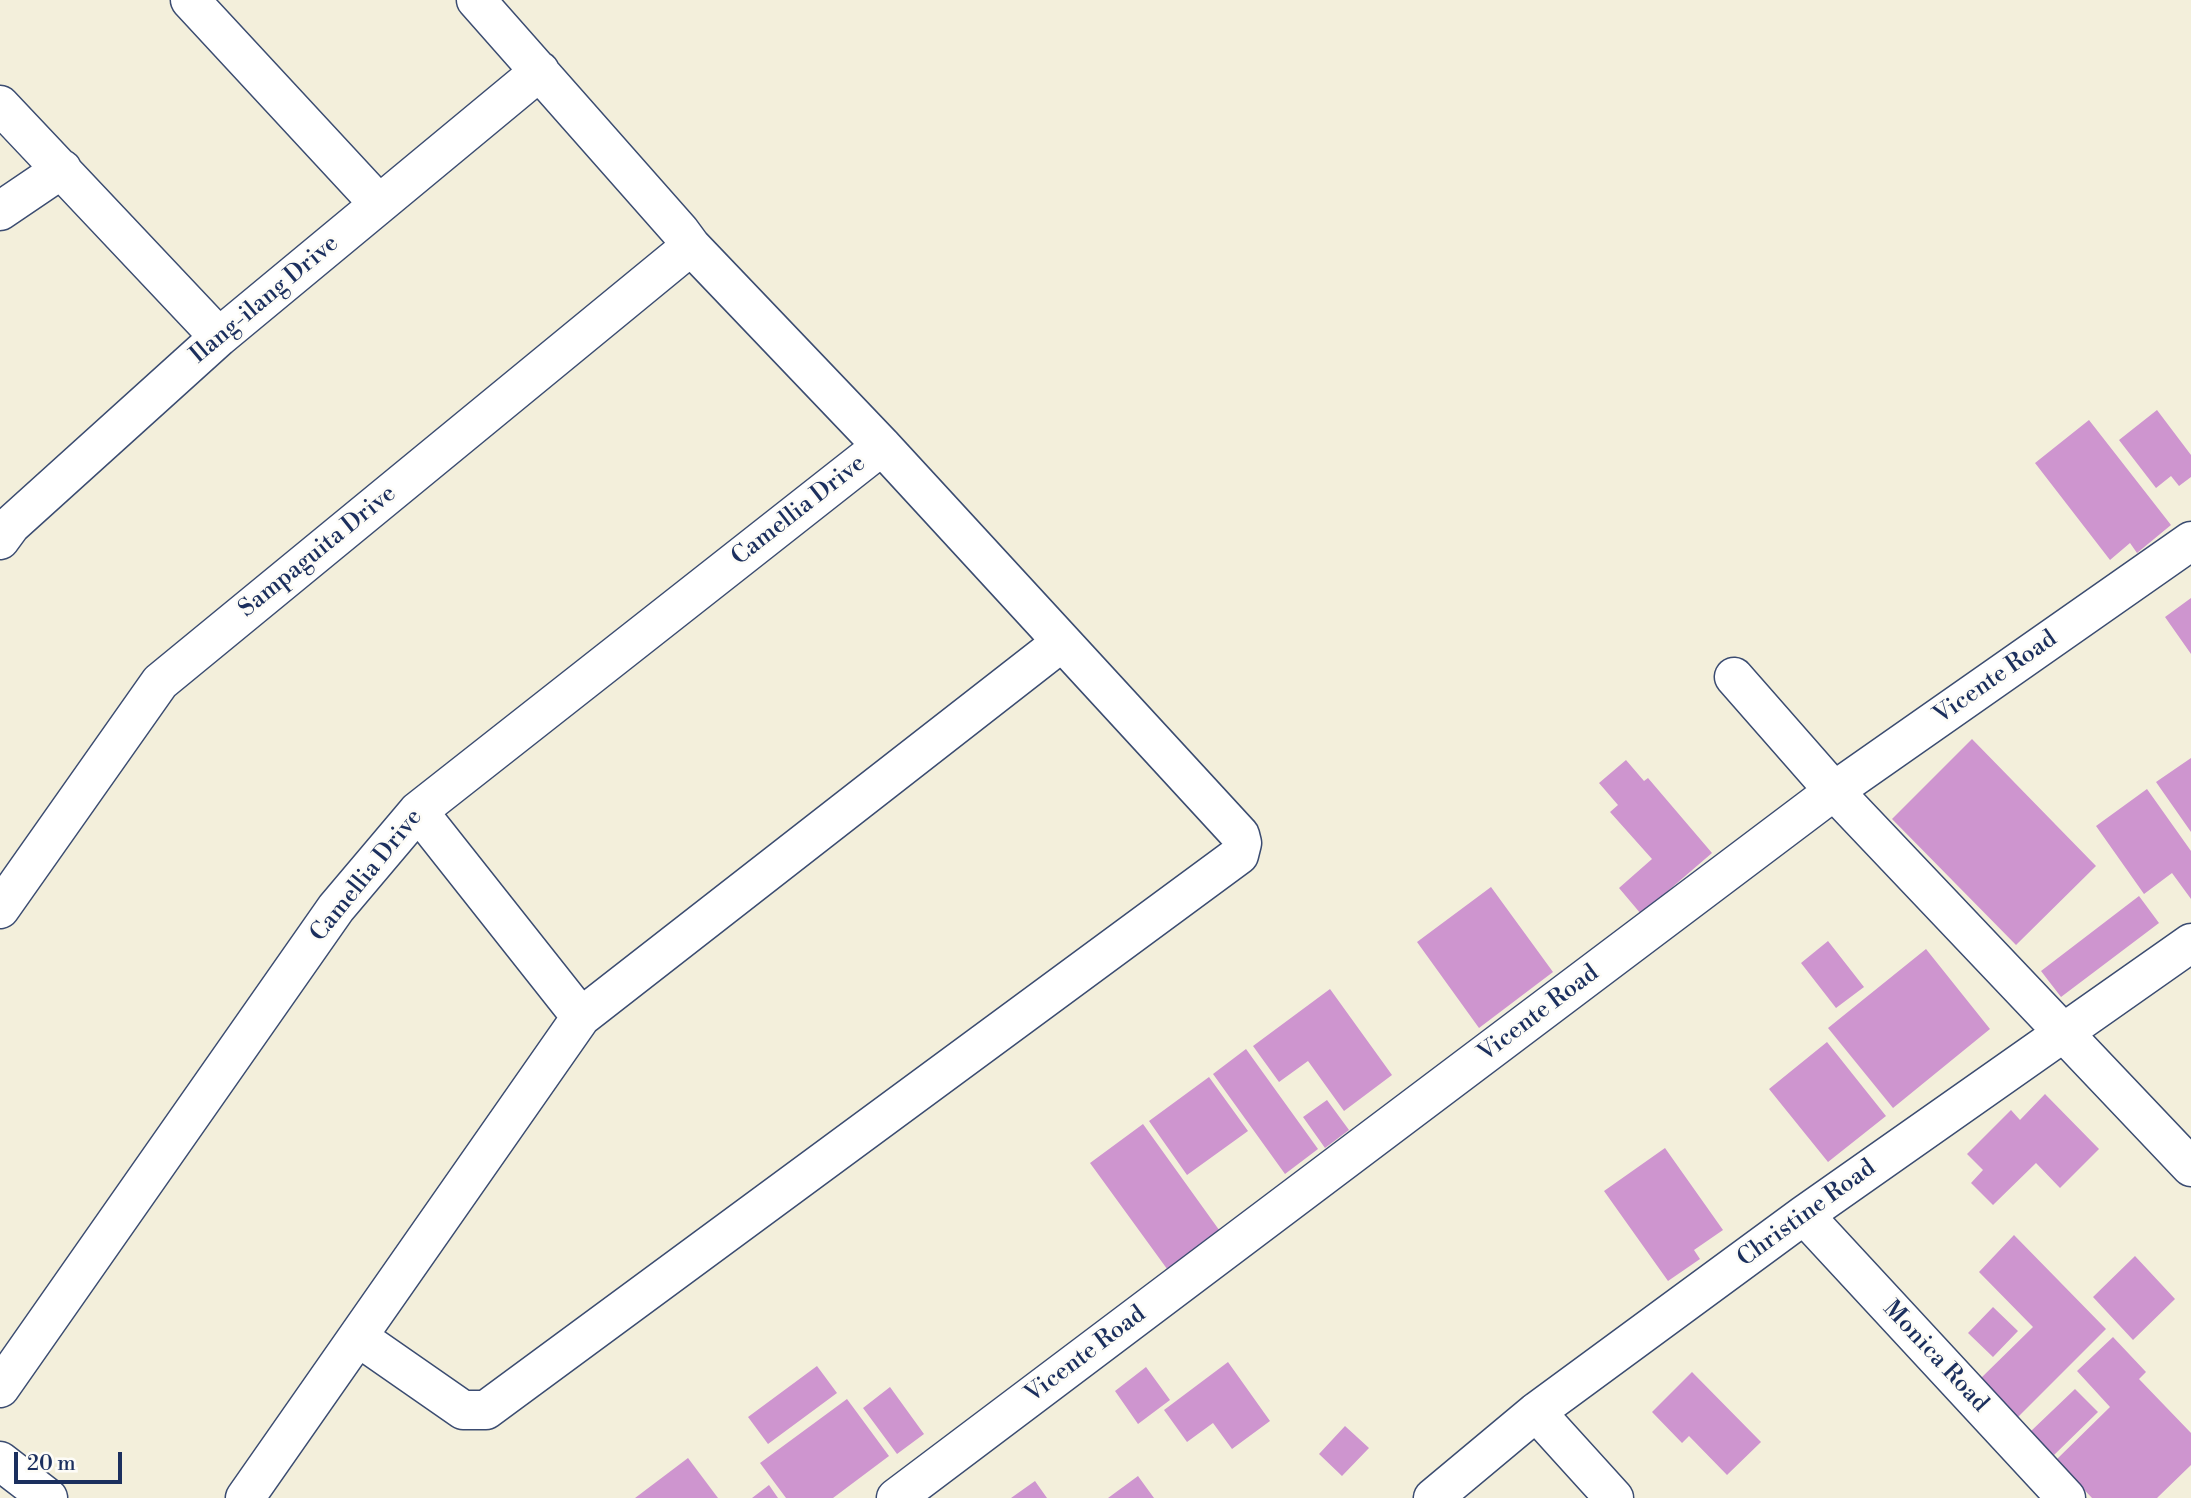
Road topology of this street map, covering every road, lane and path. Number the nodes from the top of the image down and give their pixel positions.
1 (190, 0) edge
2 (476, 0) edge
3 (540, 71) junction
4 (0, 105) edge
5 (62, 169) junction
6 (379, 204) junction
7 (0, 211) edge
8 (691, 246) junction
9 (219, 337) junction
10 (882, 446) junction
11 (0, 540) edge
12 (2191, 541) edge
13 (1062, 642) junction
14 (1734, 677) dead end
15 (1834, 791) junction
16 (418, 811) junction
17 (0, 909) edge
18 (2191, 943) edge
19 (581, 1017) junction
20 (2064, 1033) junction
21 (2191, 1167) edge
22 (1804, 1215) junction
23 (358, 1337) junction
24 (0, 1388) edge
25 (1536, 1412) junction
26 (0, 1461) edge
27 (48, 1498) edge
28 (245, 1498) edge
29 (896, 1498) edge
30 (1433, 1498) edge
31 (1614, 1498) edge
32 (2066, 1498) edge

1 - 6 street
2 - 3 street
3 - 6 street, Ilang-ilang Drive
3 - 8 street
4 - 5 street
5 - 7 street
5 - 9 street
6 - 9 street, Ilang-ilang Drive
8 - 10 street
8 - 17 street, Sampaguita Drive
9 - 11 street, Ilang-ilang Drive
10 - 13 street
10 - 16 street, Camellia Drive
12 - 15 street, Vicente Road
13 - 19 street
13 - 23 street
14 - 15 street
15 - 20 street
15 - 29 street, Vicente Road
16 - 19 street
16 - 24 street, Camellia Drive
18 - 20 street, Christine Road
19 - 23 street
20 - 21 street
20 - 22 street, Christine Road
22 - 25 street, Christine Road
22 - 32 street, Monica Road
23 - 28 street
25 - 30 street, Christine Road
25 - 31 street
26 - 27 street

